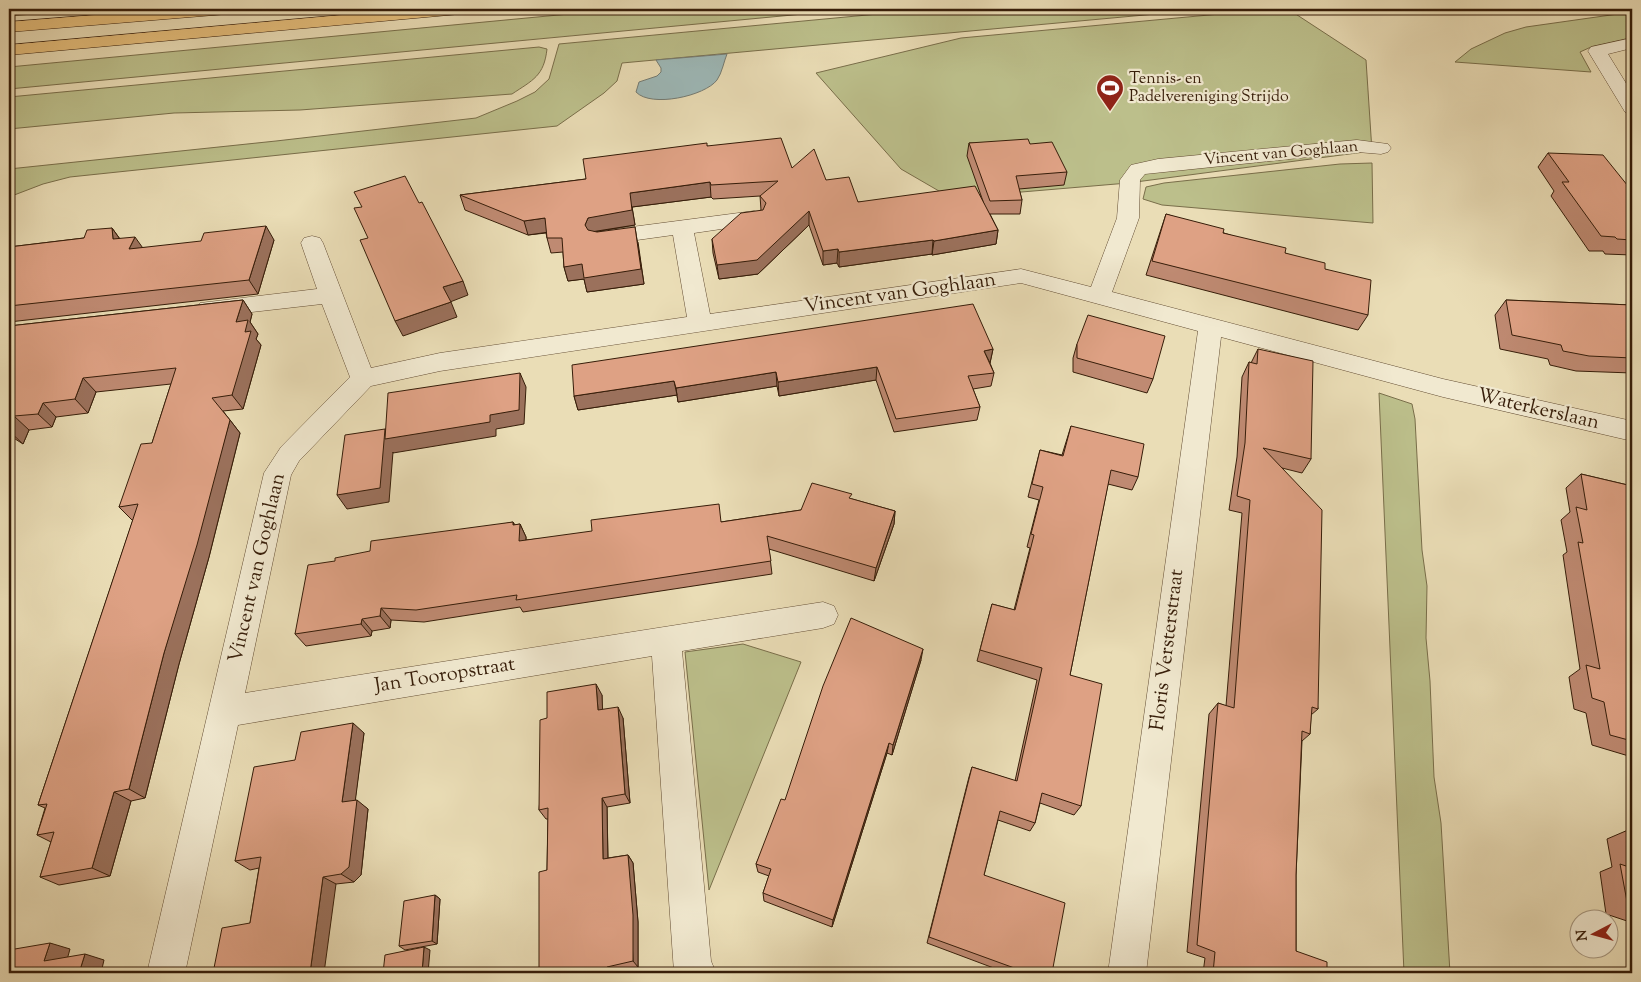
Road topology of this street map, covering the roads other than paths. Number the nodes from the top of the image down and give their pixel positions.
1 (227, 9) edge
2 (460, 9) edge
3 (9, 27) edge
4 (1632, 42) edge
5 (9, 50) edge
6 (1632, 108) edge
7 (1381, 148) dead end
8 (754, 218) edge
9 (682, 227) junction
10 (601, 238) edge
11 (312, 243) dead end
12 (331, 295) junction
13 (1099, 297) junction
14 (184, 312) edge
15 (700, 324) junction
16 (1210, 326) junction
17 (363, 379) junction
18 (1443, 388) joint
19 (1632, 431) edge
20 (823, 615) dead end
21 (666, 640) junction
22 (224, 712) junction
23 (166, 973) edge
24 (697, 973) edge
25 (1127, 973) edge

1 - 3 highway
2 - 5 highway
4 - 6 street
7 - 13 street, Vincent van Goghlaan
8 - 9 street
9 - 10 street
9 - 15 street
11 - 12 street
12 - 14 street
12 - 17 street
13 - 15 street, Vincent van Goghlaan
13 - 16 street, Vincent van Goghlaan
15 - 17 street, Vincent van Goghlaan
16 - 18 street, Vincent van Goghlaan
16 - 25 street, Floris Versterstraat
17 - 22 street, Vincent van Goghlaan
18 - 19 street, Waterkerslaan
20 - 21 street, Jan Tooropstraat
21 - 22 street, Jan Tooropstraat
21 - 24 street
22 - 23 street, Vincent van Goghlaan

